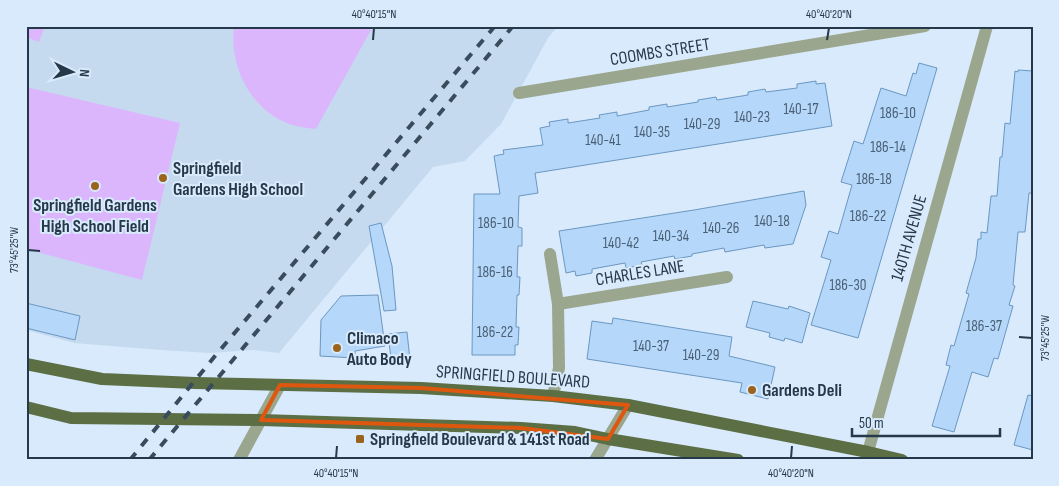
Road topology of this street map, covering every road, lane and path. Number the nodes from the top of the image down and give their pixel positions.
1 (925, 26) edge
2 (987, 26) edge
3 (519, 93) dead end
4 (550, 254) dead end
5 (727, 277) dead end
6 (558, 304) junction
7 (26, 364) edge
8 (280, 385) junction
9 (553, 396) junction
10 (628, 405) junction
11 (26, 407) edge
12 (261, 420) junction
13 (608, 439) junction
14 (866, 456) edge
15 (240, 460) edge
16 (596, 460) edge
17 (738, 460) edge
18 (902, 460) edge

1 - 3 street, COOMBS STREET
2 - 14 street, 140TH AVENUE
4 - 6 street
5 - 6 street, CHARLES LANE
6 - 9 street
7 - 8 main road, SPRINGFIELD BOULEVARD
8 - 9 main road, SPRINGFIELD BOULEVARD
8 - 12 street
9 - 10 main road, SPRINGFIELD BOULEVARD
10 - 13 street
10 - 14 main road, SPRINGFIELD BOULEVARD
11 - 12 main road
12 - 13 main road
12 - 15 street
13 - 16 street
13 - 17 main road
14 - 18 main road, SPRINGFIELD BOULEVARD

